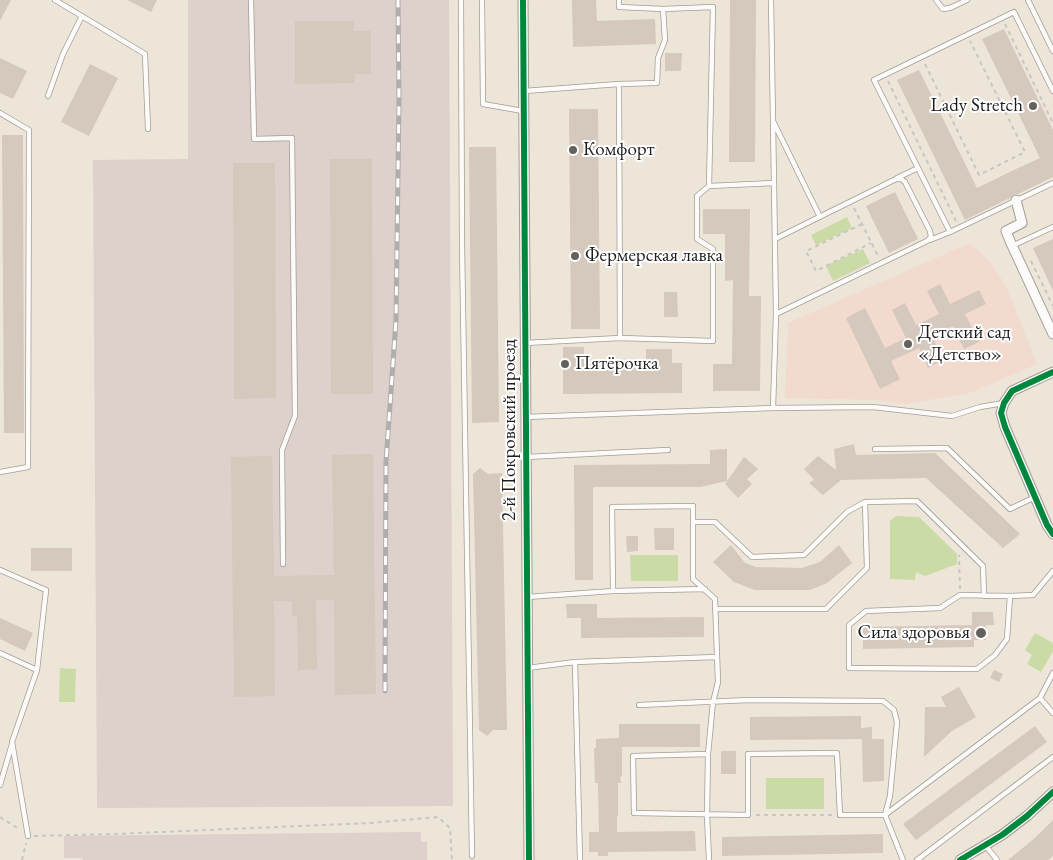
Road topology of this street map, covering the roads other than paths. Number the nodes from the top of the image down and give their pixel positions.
1 (55, 0) edge
2 (251, 0) edge
3 (461, 0) edge
4 (482, 0) edge
5 (523, 0) edge
6 (619, 0) edge
7 (771, 0) edge
8 (936, 0) edge
9 (967, 0) edge
10 (1028, 0) edge
11 (663, 9) junction
12 (82, 16) junction
13 (1052, 44) edge
14 (1053, 51) edge
15 (619, 84) junction
16 (524, 91) junction
17 (1053, 91) edge
18 (48, 96) dead end
19 (523, 111) junction
20 (0, 113) edge
21 (773, 120) junction
22 (148, 129) dead end
23 (918, 168) junction
24 (896, 179) junction
25 (774, 182) junction
26 (1053, 182) edge
27 (709, 186) junction
28 (1016, 200) junction
29 (820, 217) junction
30 (1053, 227) edge
31 (950, 232) junction
32 (775, 239) junction
33 (927, 242) junction
34 (1012, 246) junction
35 (776, 314) junction
36 (1053, 334) edge
37 (620, 338) junction
38 (525, 343) junction
39 (1053, 372) edge
40 (1004, 403) junction
41 (773, 408) junction
42 (525, 417) junction
43 (875, 449) dead end
44 (668, 450) dead end
45 (526, 457) junction
46 (0, 472) edge
47 (1034, 497) junction
48 (865, 502) junction
49 (693, 522) junction
50 (1053, 534) edge
51 (283, 564) dead end
52 (0, 570) edge
53 (1053, 571) edge
54 (705, 589) junction
55 (613, 591) junction
56 (984, 596) junction
57 (1010, 596) junction
58 (527, 597) junction
59 (715, 609) junction
60 (0, 653) edge
61 (716, 657) junction
62 (575, 662) junction
63 (528, 668) junction
64 (37, 670) junction
65 (1053, 673) edge
66 (1040, 698) junction
67 (713, 702) junction
68 (639, 706) dead end
69 (1053, 713) edge
70 (12, 742) junction
71 (708, 754) junction
72 (1053, 757) edge
73 (0, 784) edge
74 (1053, 792) edge
75 (707, 815) junction
76 (885, 815) junction
77 (28, 836) road end
78 (985, 845) junction
79 (472, 856) dead end
80 (529, 860) edge
81 (580, 860) edge
82 (709, 860) edge
83 (903, 860) edge
84 (917, 860) edge
85 (960, 860) edge
86 (997, 860) edge

1 - 12 lane
2 - 51 lane
3 - 79 lane
4 - 19 lane
5 - 16 street, 2-й Покровский проезд
6 - 11 lane
7 - 21 lane
8 - 9 lane
10 - 13 lane
11 - 15 lane
11 - 27 lane
12 - 18 lane
12 - 22 lane
13 - 14 lane
15 - 16 lane
15 - 37 lane
16 - 19 street, 2-й Покровский проезд
17 - 23 lane
19 - 38 street, 2-й Покровский проезд
20 - 46 lane
21 - 25 lane
21 - 29 lane
23 - 24 lane
23 - 31 lane
24 - 29 lane
24 - 33 lane
25 - 27 lane
25 - 32 lane
26 - 28 lane
27 - 37 lane
28 - 31 lane
28 - 34 street
29 - 32 lane
30 - 34 lane
31 - 33 lane
32 - 35 lane
33 - 35 lane
34 - 36 street
35 - 41 lane
37 - 38 lane
38 - 42 street, 2-й Покровский проезд
39 - 40 street
40 - 41 lane
40 - 47 street
41 - 42 lane
42 - 45 street, 2-й Покровский проезд
43 - 47 lane
44 - 45 lane
45 - 58 street, 2-й Покровский проезд
47 - 50 street
48 - 49 lane
48 - 56 lane
48 - 59 lane
49 - 54 lane
49 - 55 lane
52 - 64 lane
53 - 57 lane
54 - 55 lane
54 - 59 lane
55 - 58 lane
56 - 57 lane
56 - 57 lane
58 - 63 street, 2-й Покровский проезд
59 - 61 lane
60 - 64 lane
61 - 62 lane
61 - 67 lane
62 - 63 lane
62 - 81 lane
63 - 80 street, 2-й Покровский проезд
64 - 70 lane
65 - 66 lane
66 - 69 lane
66 - 76 lane
67 - 68 lane
67 - 71 lane
67 - 76 lane
70 - 73 lane
70 - 77 lane
71 - 75 lane
71 - 75 lane
72 - 84 lane
74 - 78 street
75 - 76 lane
75 - 82 lane
76 - 83 lane
78 - 85 street
78 - 86 lane

